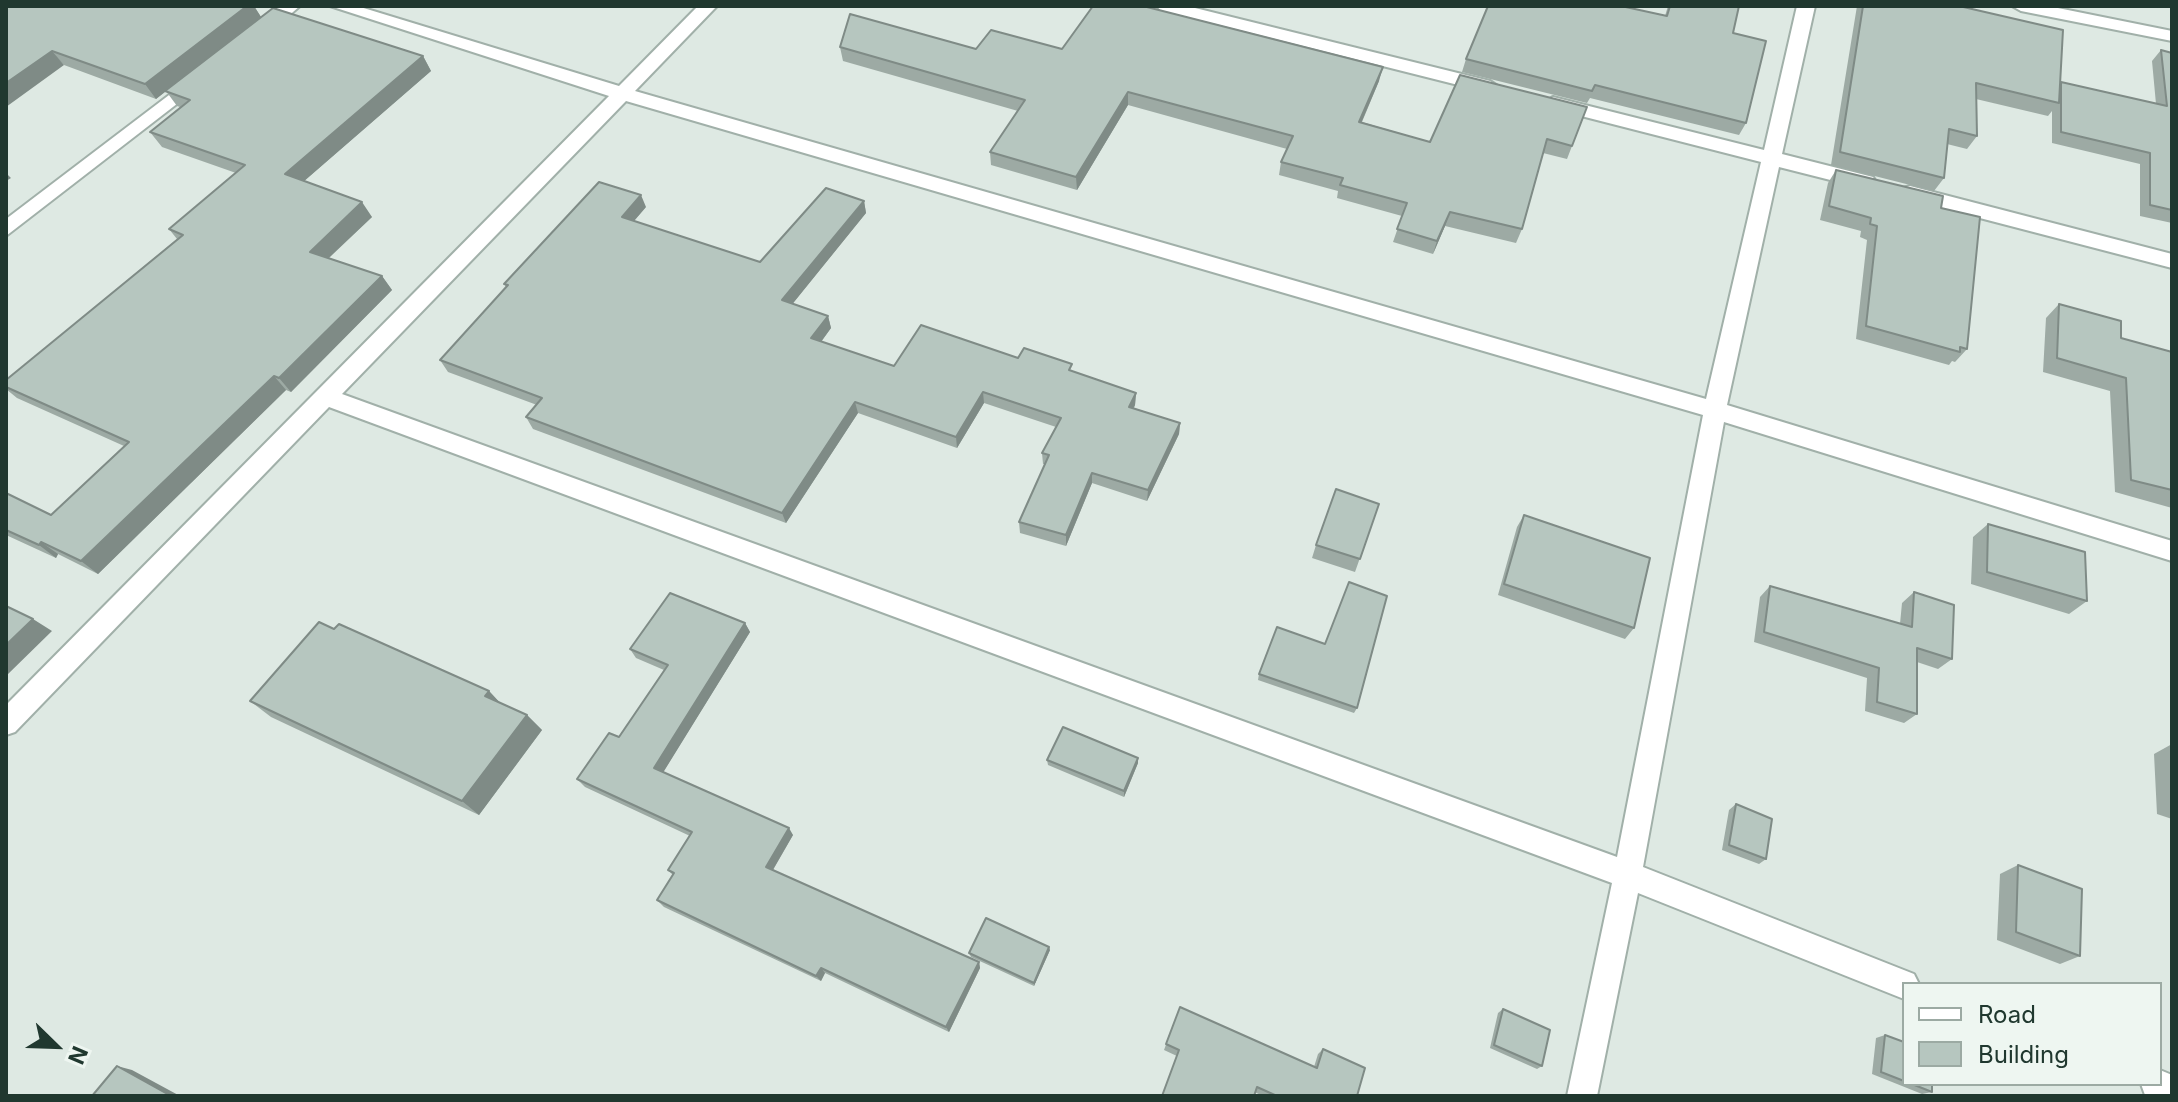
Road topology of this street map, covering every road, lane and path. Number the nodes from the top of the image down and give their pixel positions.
1 (291, 6) edge
2 (339, 6) edge
3 (708, 6) edge
4 (1166, 6) edge
5 (1806, 6) edge
6 (2021, 6) edge
7 (2172, 36) edge
8 (241, 45) edge
9 (216, 65) edge
10 (1507, 91) edge
11 (623, 94) junction
12 (1538, 99) edge
13 (1771, 157) junction
14 (6, 229) edge
15 (2172, 261) edge
16 (326, 397) junction
17 (1715, 410) junction
18 (2172, 551) edge
19 (6, 723) edge
20 (1628, 875) junction
21 (1902, 983) edge
22 (1582, 1096) edge

1 - 8 street
2 - 11 street
3 - 11 street
4 - 10 street
5 - 13 street
6 - 7 street
9 - 14 street
11 - 16 street
11 - 17 street
12 - 13 street
13 - 15 street
13 - 17 street
16 - 19 street
16 - 20 street
17 - 18 street
17 - 20 street
20 - 21 street
20 - 22 street

